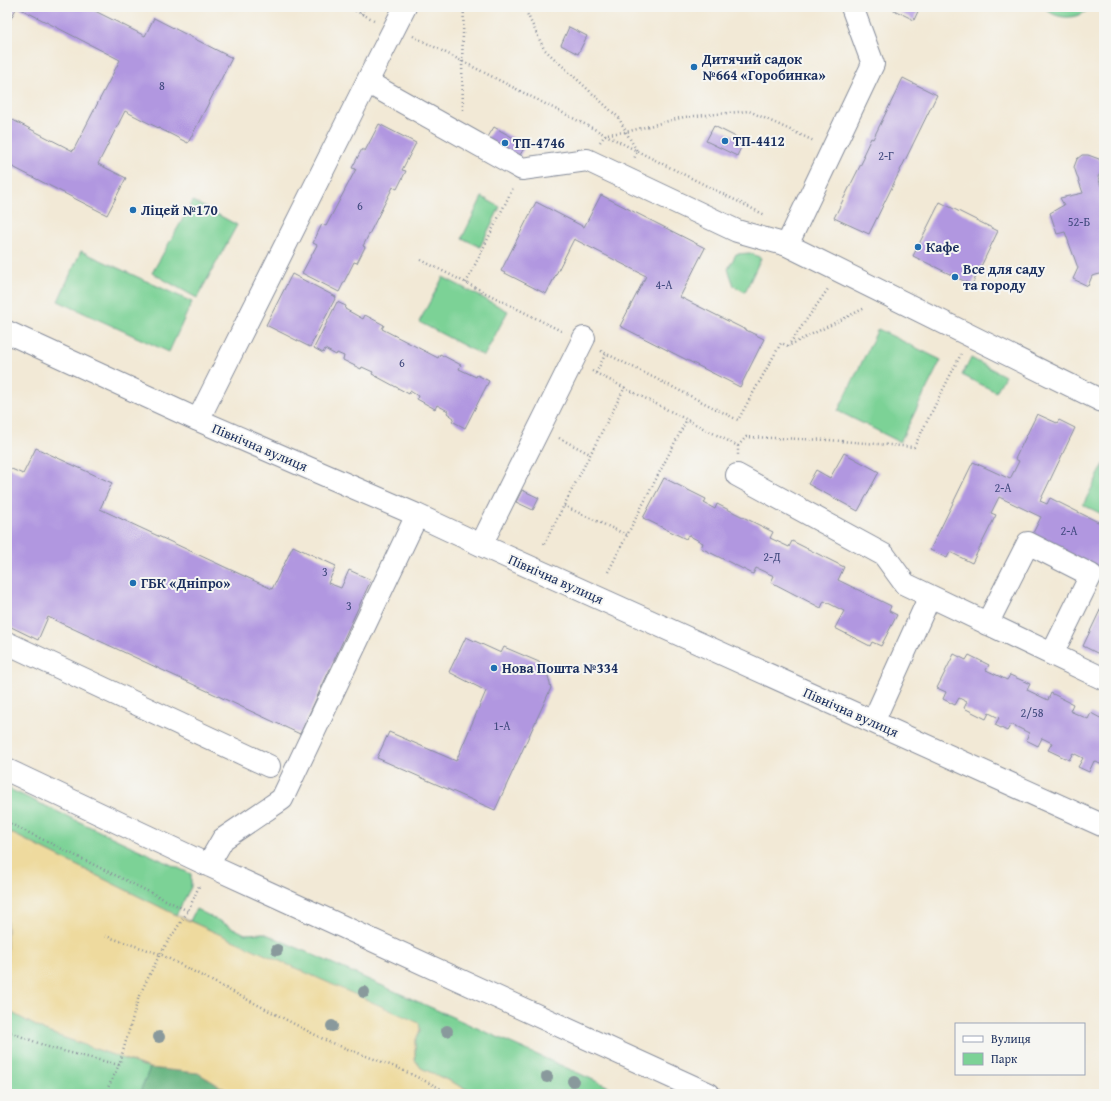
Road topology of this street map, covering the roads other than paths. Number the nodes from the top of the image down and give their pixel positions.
1 (405, 7) edge
2 (852, 7) edge
3 (366, 82) junction
4 (787, 245) junction
5 (7, 332) edge
6 (584, 338) dead end
7 (1104, 402) edge
8 (198, 420) junction
9 (737, 475) road end
10 (417, 515) junction
11 (481, 545) junction
12 (930, 596) junction
13 (987, 624) junction
14 (7, 643) edge
15 (1052, 654) junction
16 (1104, 679) edge
17 (873, 722) junction
18 (269, 766) dead end
19 (7, 770) edge
20 (1104, 826) edge
21 (208, 865) junction
22 (709, 1094) edge

1 - 3 street
2 - 4 street
3 - 4 street
3 - 8 street
4 - 7 street
5 - 8 street, Північна вулиця
6 - 11 street
8 - 10 street, Північна вулиця
9 - 12 street
10 - 11 street, Північна вулиця
10 - 21 street
11 - 17 street, Північна вулиця
12 - 13 street
12 - 17 street
13 - 15 street
13 - 15 street
14 - 18 street
15 - 16 street
17 - 20 street, Північна вулиця
19 - 21 street
21 - 22 street

